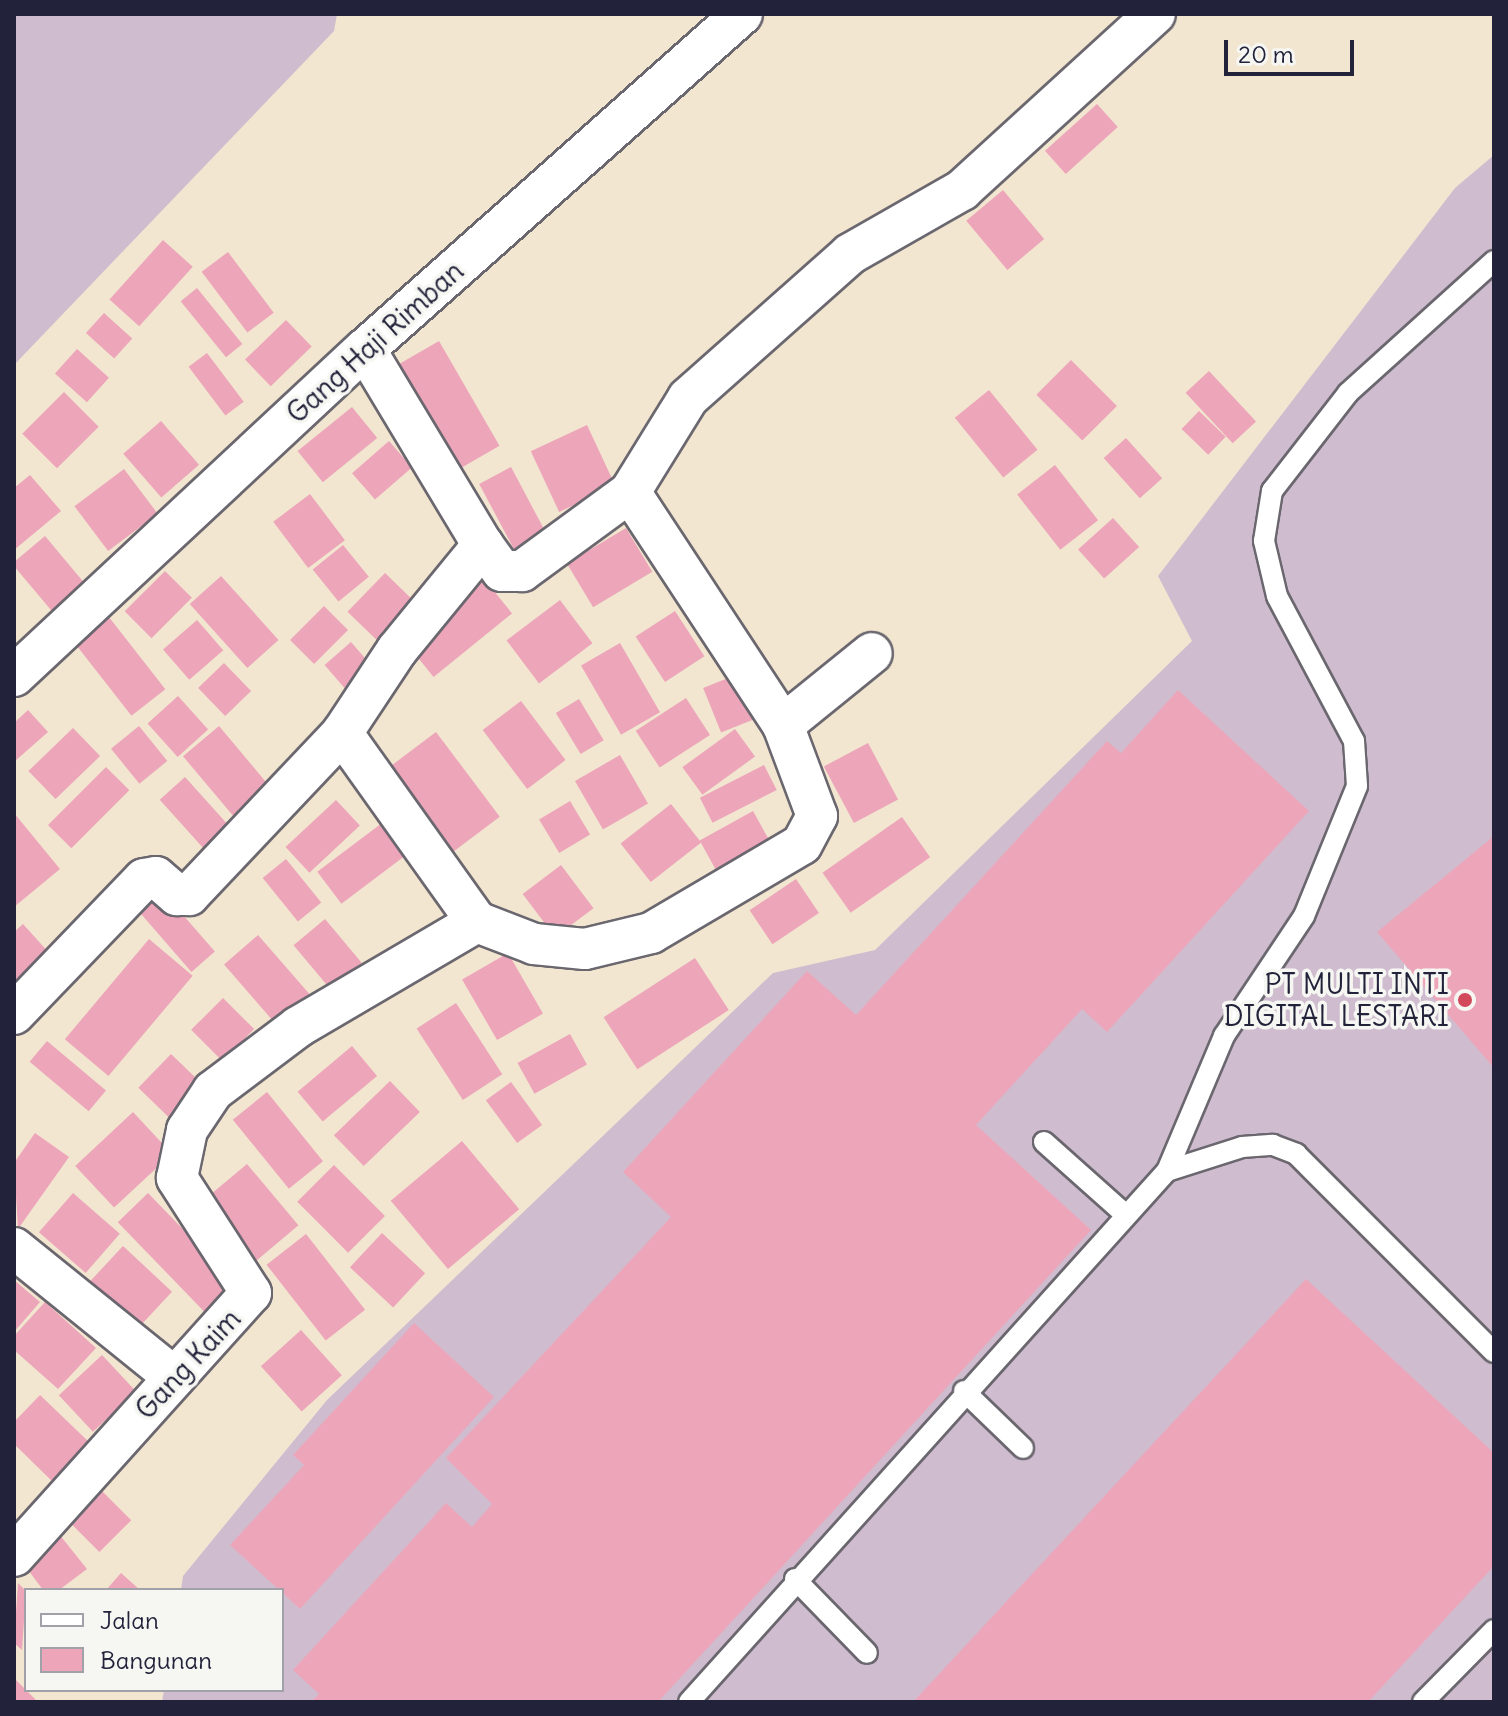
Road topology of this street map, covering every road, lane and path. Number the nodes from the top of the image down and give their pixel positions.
1 (742, 14) edge
2 (1155, 14) edge
3 (1494, 261) edge
4 (365, 349) junction
5 (630, 492) junction
6 (483, 545) junction
7 (872, 653) dead end
8 (14, 676) edge
9 (783, 725) junction
10 (342, 733) junction
11 (477, 922) junction
12 (14, 1014) edge
13 (1044, 1142) dead end
14 (1167, 1171) junction
15 (1126, 1215) junction
16 (14, 1248) edge
17 (1494, 1352) edge
18 (174, 1377) junction
19 (964, 1391) junction
20 (1023, 1448) dead end
21 (14, 1556) edge
22 (795, 1579) junction
23 (1494, 1630) edge
24 (867, 1653) dead end
25 (689, 1702) edge
26 (1423, 1702) edge

1 - 4 street, Gang Haji Rimban
2 - 5 street
3 - 14 lane
4 - 6 street
4 - 8 street, Gang Haji Rimban
5 - 6 street
5 - 9 street
6 - 10 street
7 - 9 street
9 - 11 street
10 - 11 street
10 - 12 street
11 - 18 street, Gang Kaim
13 - 15 lane
14 - 15 lane
14 - 17 lane
15 - 19 lane
16 - 18 street
18 - 21 street, Gang Kaim
19 - 20 lane
19 - 22 lane
22 - 24 lane
22 - 25 lane
23 - 26 lane

